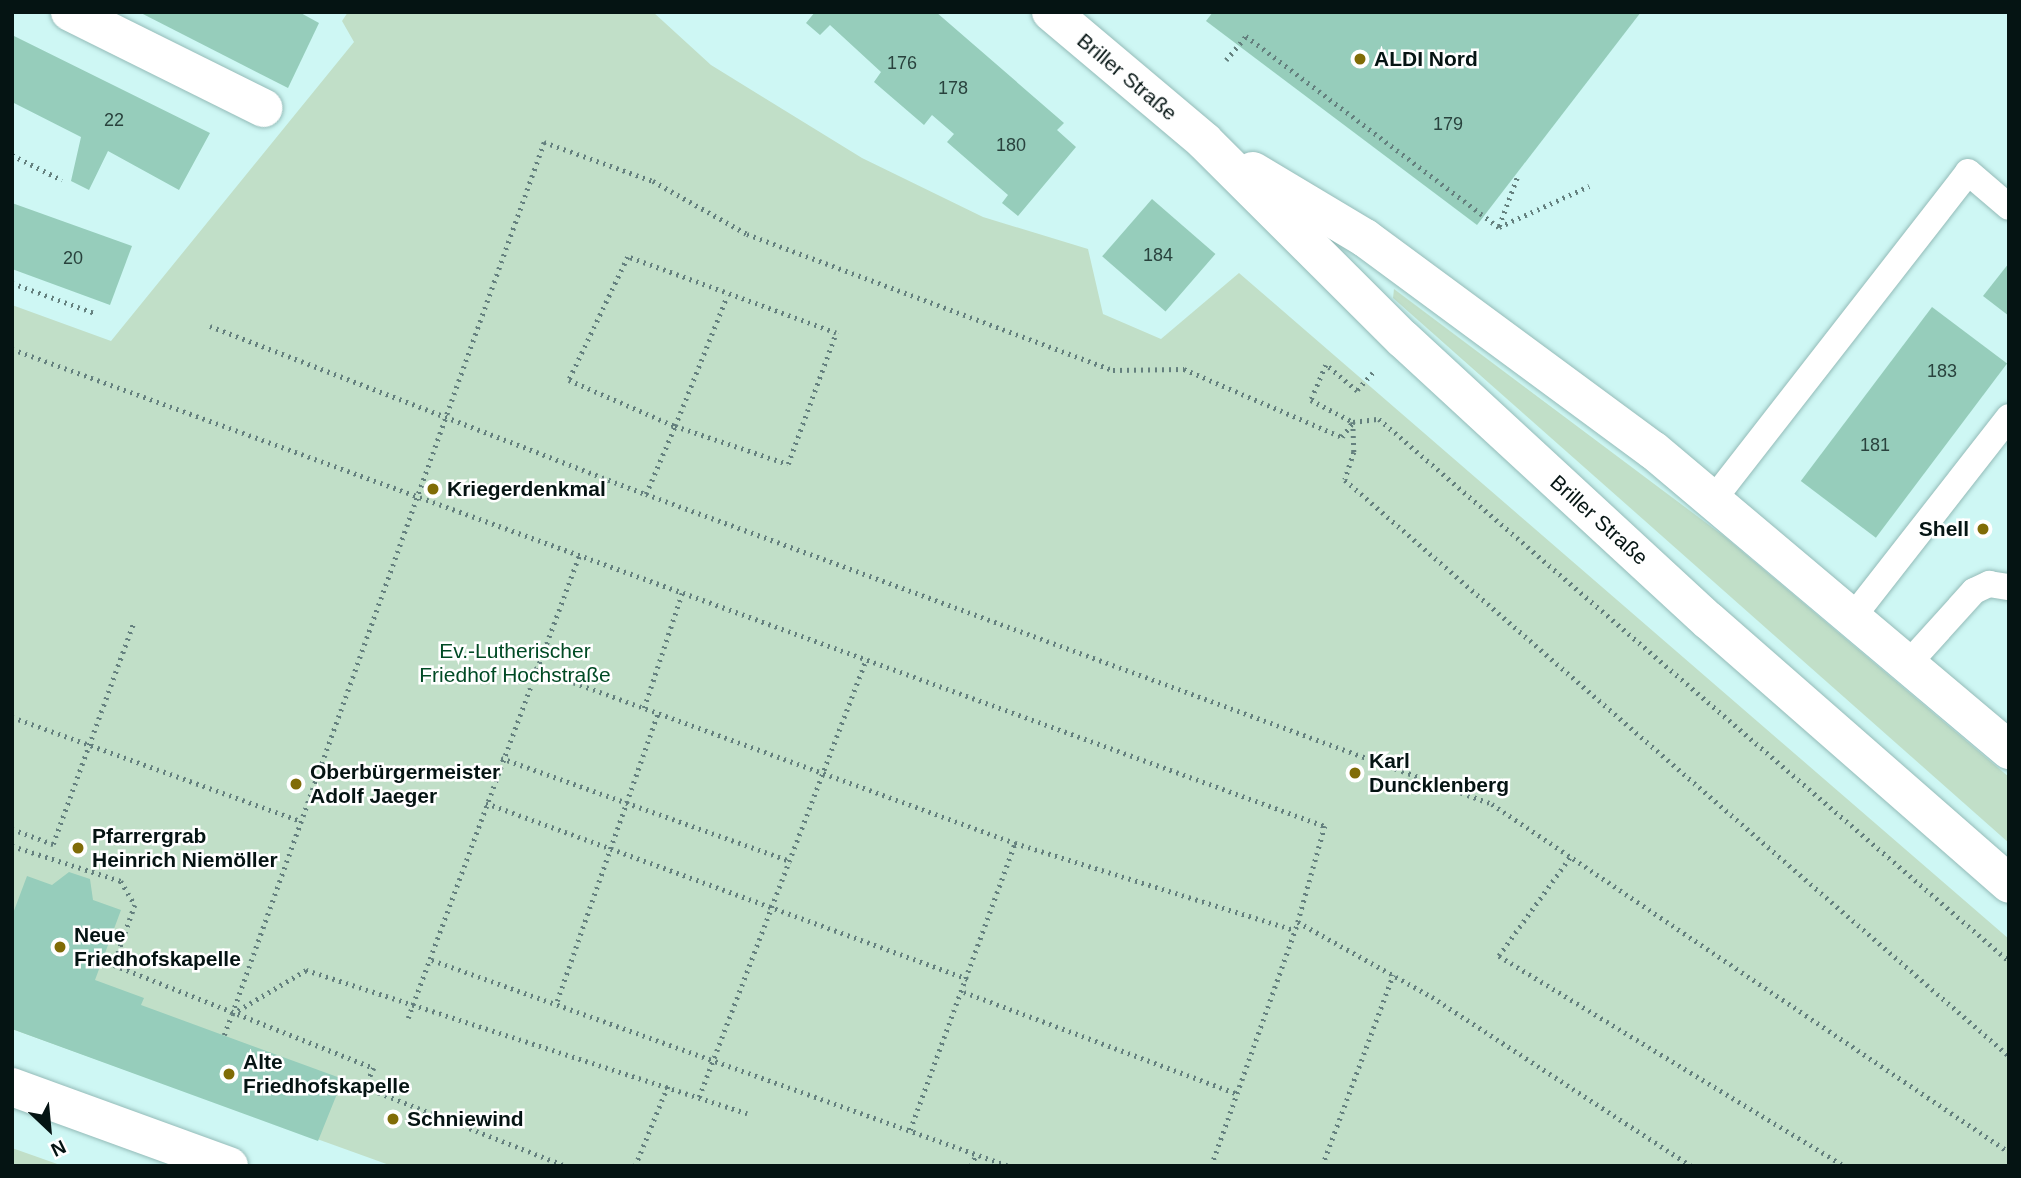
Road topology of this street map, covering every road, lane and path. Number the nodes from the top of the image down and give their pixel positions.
1 (70, 12) edge
2 (1051, 12) edge
3 (1226, 60) dead end
4 (263, 108) dead end
5 (1204, 141) junction
6 (12, 155) edge
7 (1518, 175) dead end
8 (62, 180) dead end
9 (1589, 186) dead end
10 (2009, 207) edge
11 (1499, 227) junction
12 (12, 283) edge
13 (727, 296) junction
14 (97, 314) dead end
15 (210, 326) dead end
16 (12, 349) edge
17 (1357, 391) dead end
18 (445, 417) junction
19 (2009, 417) edge
20 (1353, 422) junction
21 (675, 426) junction
22 (646, 494) junction
23 (419, 497) junction
24 (1713, 500) junction
25 (580, 553) junction
26 (2009, 587) edge
27 (682, 593) junction
28 (1852, 618) junction
29 (134, 621) dead end
30 (866, 659) junction
31 (1908, 664) junction
32 (534, 668) junction
33 (644, 708) junction
34 (658, 713) junction
35 (12, 717) edge
36 (88, 745) junction
37 (2009, 750) edge
38 (501, 758) junction
39 (825, 774) junction
40 (627, 802) junction
41 (486, 803) junction
42 (301, 821) junction
43 (12, 829) edge
44 (1015, 843) junction
45 (12, 846) edge
46 (611, 848) junction
47 (1570, 858) junction
48 (791, 861) junction
49 (2009, 884) edge
50 (772, 908) junction
51 (1298, 922) junction
52 (1294, 930) junction
53 (432, 960) junction
54 (2009, 961) edge
55 (1393, 975) junction
56 (968, 979) junction
57 (963, 992) junction
58 (558, 1001) junction
59 (415, 1003) junction
60 (232, 1014) junction
61 (408, 1018) dead end
62 (224, 1035) dead end
63 (2009, 1056) edge
64 (714, 1058) junction
65 (668, 1085) junction
66 (12, 1087) edge
67 (1238, 1094) junction
68 (699, 1097) junction
69 (747, 1113) dead end
70 (910, 1130) junction
71 (2009, 1152) edge
72 (976, 1154) junction
73 (229, 1166) edge
74 (566, 1166) edge
75 (635, 1166) edge
76 (971, 1166) edge
77 (1009, 1166) edge
78 (1210, 1166) edge
79 (1322, 1166) edge
80 (1691, 1166) edge
81 (1845, 1166) edge

1 - 4 main road
2 - 5 main road, Briller Straße
3 - 11 path
5 - 24 main road, Briller Straße
5 - 49 main road, Briller Straße
6 - 8 path
7 - 11 path
9 - 11 path
10 - 24 lane
12 - 14 path
13 - 21 path
13 - 21 path
13 - 21 path
15 - 18 path
16 - 23 path
17 - 20 path
18 - 20 path
18 - 22 path
18 - 23 path
19 - 28 lane
20 - 54 path
20 - 63 path
21 - 22 path
22 - 47 path
23 - 25 path
23 - 42 path
24 - 28 main road, Briller Straße
25 - 27 path
25 - 32 path
26 - 31 lane
27 - 30 path
27 - 33 path
28 - 31 main road, Briller Straße
29 - 36 path
30 - 39 path
30 - 51 path
31 - 37 main road, Briller Straße
32 - 33 path
32 - 38 path
33 - 34 path
34 - 39 path
34 - 40 path
35 - 36 path
36 - 42 path
36 - 43 path
38 - 40 path
38 - 41 path
39 - 44 path
39 - 48 path
40 - 46 path
40 - 48 path
41 - 46 path
41 - 53 path
42 - 60 path
44 - 52 path
44 - 56 path
45 - 60 path
46 - 50 path
46 - 58 path
47 - 71 path
47 - 81 path
48 - 50 path
50 - 56 path
50 - 64 path
51 - 52 path
51 - 55 path
52 - 67 path
53 - 58 path
53 - 59 path
55 - 79 path
55 - 80 path
56 - 57 path
57 - 67 path
57 - 70 path
58 - 64 path
59 - 60 path
59 - 61 path
59 - 65 path
60 - 62 path
60 - 74 path
64 - 68 path
64 - 70 path
65 - 68 path
65 - 75 path
66 - 73 main road
67 - 78 path
68 - 69 path
70 - 72 path
72 - 76 path
72 - 77 path

